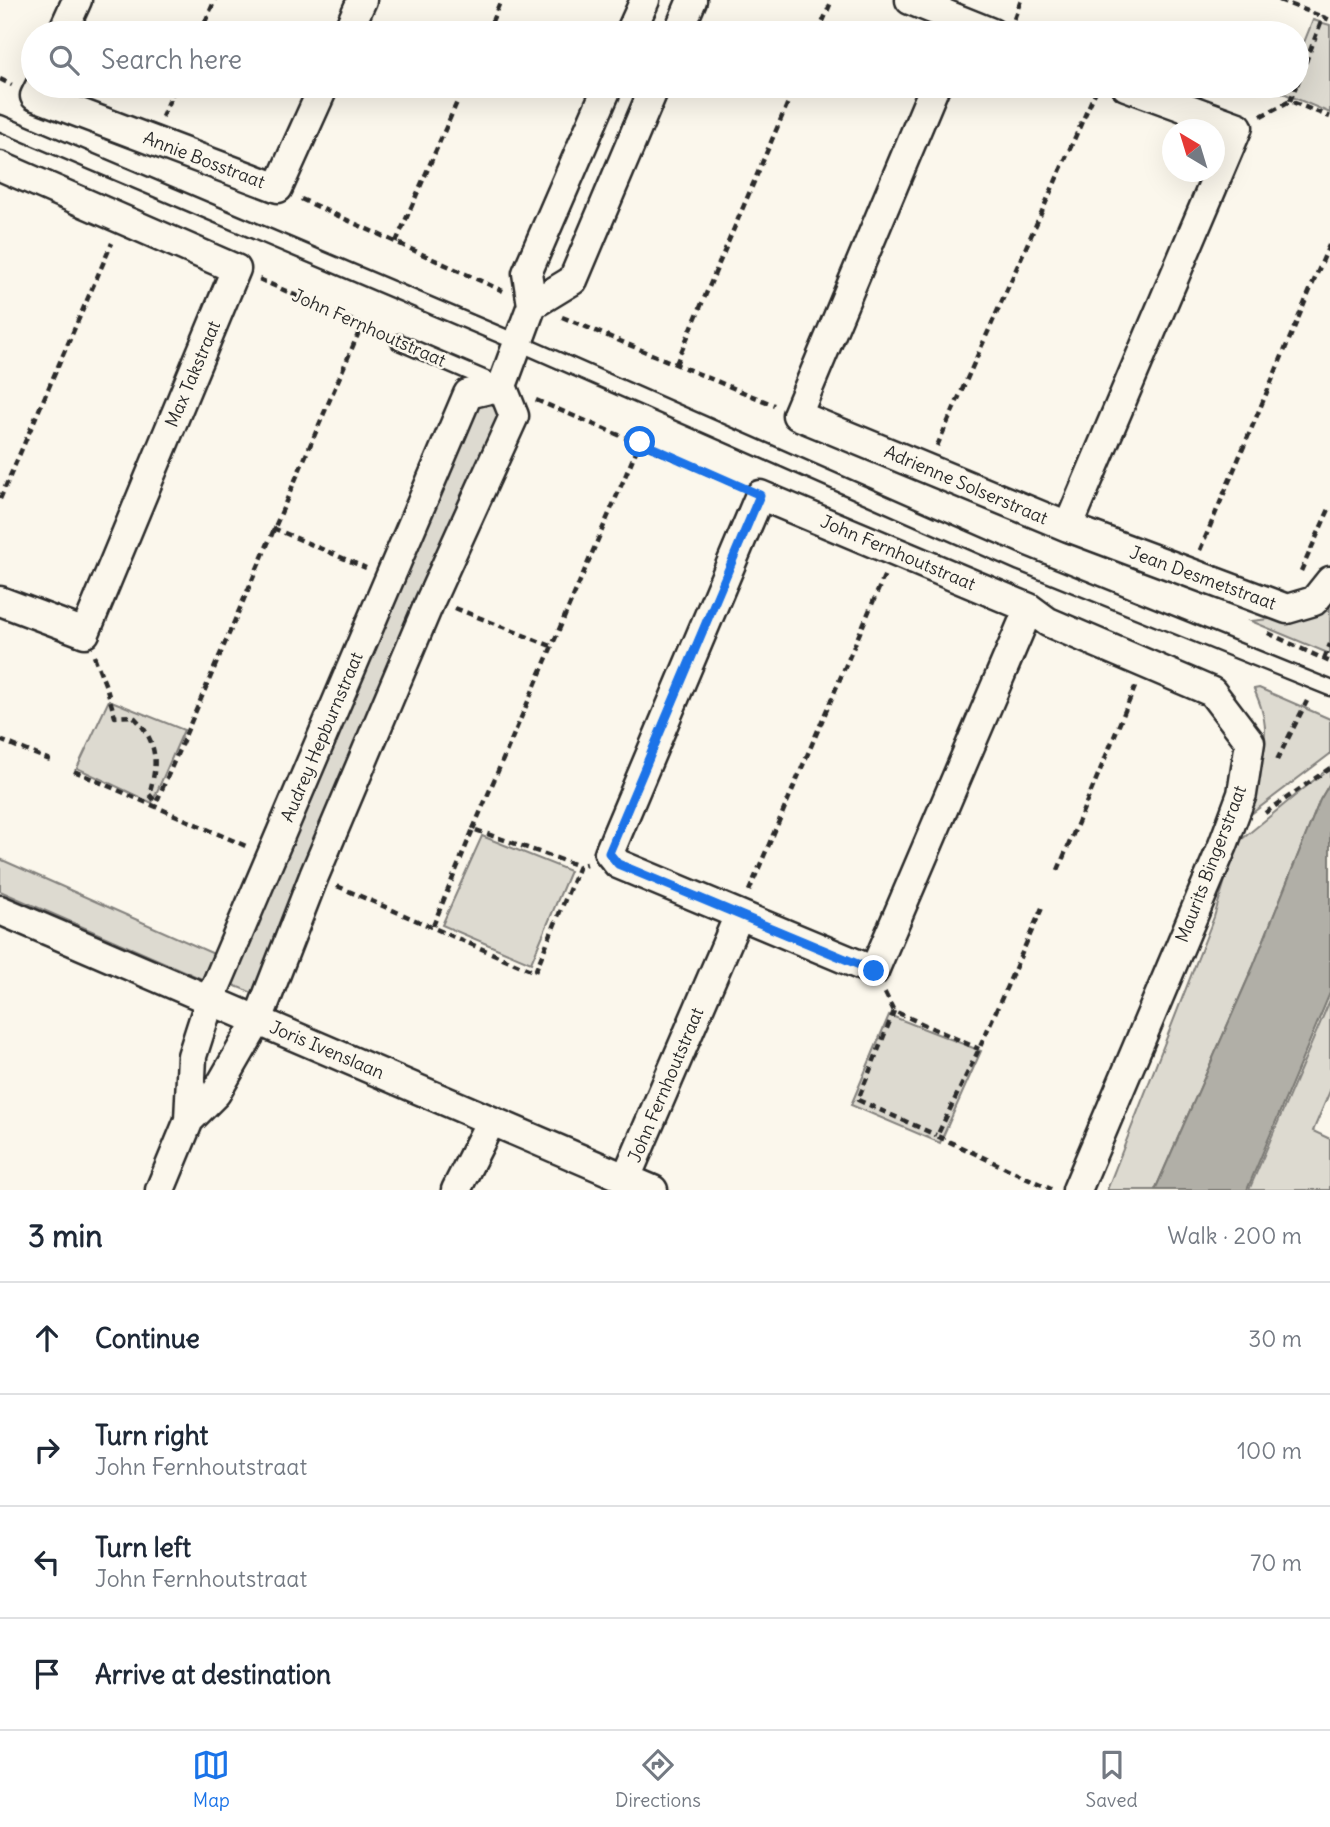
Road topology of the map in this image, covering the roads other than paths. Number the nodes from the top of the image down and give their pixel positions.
1 (76, 0) edge
2 (362, 0) edge
3 (645, 0) edge
4 (692, 0) edge
5 (910, 0) edge
6 (67, 21) edge
7 (352, 21) edge
8 (635, 21) edge
9 (683, 21) edge
10 (948, 21) edge
11 (40, 98) edge
12 (319, 98) edge
13 (603, 98) edge
14 (651, 98) edge
15 (930, 98) edge
16 (1159, 98) edge
17 (0, 123) edge
18 (0, 166) edge
19 (532, 305) junction
20 (399, 342) road end
21 (519, 343) junction
22 (502, 386) junction
23 (1068, 527) junction
24 (1330, 581) edge
25 (0, 601) edge
26 (1029, 608) junction
27 (1330, 688) edge
28 (0, 910) edge
29 (739, 915) junction
30 (210, 1000) junction
31 (258, 1020) junction
32 (189, 1120) junction
33 (491, 1121) junction
34 (626, 1178) junction
35 (160, 1190) edge
36 (456, 1190) edge
37 (653, 1190) edge
38 (1077, 1190) edge

1 - 6 street
2 - 7 street
3 - 8 street
4 - 9 street
5 - 10 street
11 - 12 street, Annie Bosstraat
13 - 19 street
14 - 19 street
15 - 23 street, Adrienne Solserstraat
16 - 23 street, Adrienne Solserstraat
17 - 21 lane
18 - 25 street, Max Takstraat
19 - 21 street
20 - 22 lane, John Fernhoutstraat
21 - 22 street
21 - 27 lane
22 - 30 street, Audrey Hepburnstraat
22 - 31 street, Audrey Hepburnstraat
23 - 24 street, Jean Desmetstraat
26 - 29 street
26 - 29 street, John Fernhoutstraat
26 - 38 street, Maurits Bingerstraat
28 - 30 street, Joris Ivenslaan
29 - 34 street, John Fernhoutstraat
30 - 31 street, Joris Ivenslaan
30 - 32 street, Audrey Hepburnstraat
31 - 32 street, Audrey Hepburnstraat
31 - 33 street, Joris Ivenslaan
32 - 35 street, Audrey Hepburnstraat
33 - 34 street, Joris Ivenslaan
33 - 36 street
34 - 37 street, Joris Ivenslaan

